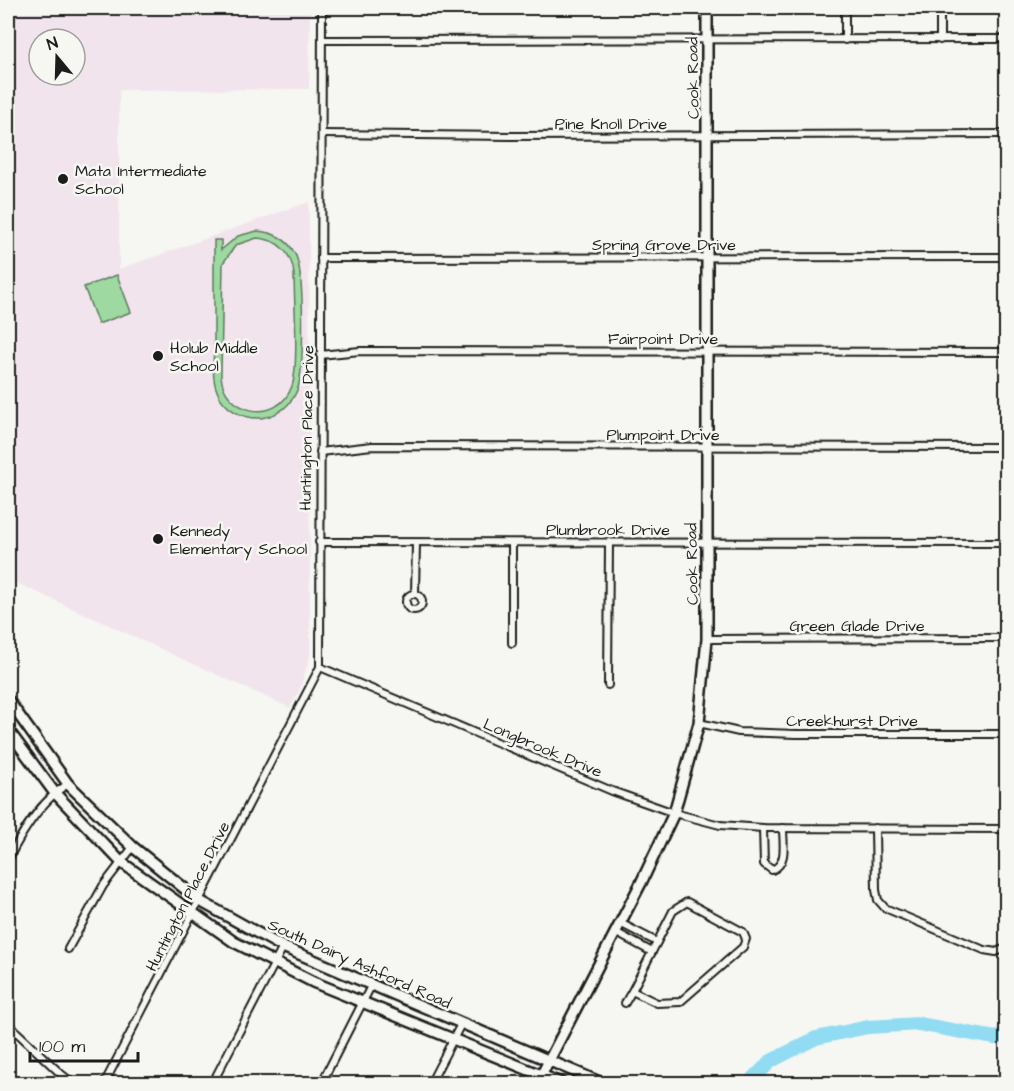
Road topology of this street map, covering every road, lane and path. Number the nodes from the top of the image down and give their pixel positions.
1 (322, 8) edge
2 (706, 8) edge
3 (845, 8) edge
4 (940, 8) edge
5 (940, 39) junction
6 (1006, 39) edge
7 (323, 40) junction
8 (707, 40) junction
9 (845, 40) junction
10 (323, 134) junction
11 (1006, 134) edge
12 (708, 136) junction
13 (1006, 256) edge
14 (705, 257) junction
15 (321, 258) junction
16 (707, 352) junction
17 (1006, 352) edge
18 (320, 355) junction
19 (705, 447) junction
20 (1006, 447) edge
21 (320, 452) junction
22 (319, 542) junction
23 (609, 542) junction
24 (706, 542) junction
25 (416, 543) junction
26 (512, 543) junction
27 (1006, 543) edge
28 (415, 594) dead end
29 (1006, 638) edge
30 (707, 639) junction
31 (512, 643) dead end
32 (320, 667) junction
33 (608, 685) dead end
34 (9, 707) edge
35 (699, 723) junction
36 (8, 730) edge
37 (1006, 734) edge
38 (68, 784) junction
39 (54, 792) junction
40 (674, 813) junction
41 (763, 828) junction
42 (783, 828) junction
43 (875, 828) junction
44 (1006, 829) edge
45 (133, 848) junction
46 (8, 860) edge
47 (122, 862) junction
48 (200, 901) junction
49 (193, 915) junction
50 (618, 928) junction
51 (657, 942) junction
52 (283, 947) junction
53 (1006, 948) edge
54 (68, 949) dead end
55 (652, 952) junction
56 (275, 963) junction
57 (371, 986) junction
58 (632, 991) junction
59 (363, 1002) junction
60 (625, 1003) dead end
61 (8, 1024) edge
62 (461, 1024) junction
63 (453, 1039) junction
64 (549, 1060) junction
65 (542, 1074) junction
66 (74, 1083) edge
67 (104, 1083) edge
68 (212, 1083) edge
69 (321, 1083) edge
70 (430, 1083) edge
71 (537, 1083) edge
72 (563, 1083) edge
73 (604, 1083) edge

1 - 7 street, Huntington Place Drive
2 - 8 main road, Cook Road
3 - 9 street
4 - 5 street
5 - 6 street
5 - 9 street
7 - 8 street
7 - 10 street, Huntington Place Drive
8 - 9 street
8 - 12 main road, Cook Road
10 - 12 street, Pine Knoll Drive
10 - 15 street, Huntington Place Drive
11 - 12 street, Pine Knoll Drive
12 - 14 main road, Cook Road
13 - 14 street, Spring Grove Drive
14 - 15 street, Spring Grove Drive
14 - 16 main road, Cook Road
15 - 18 street, Huntington Place Drive
16 - 17 street, Fairpoint Drive
16 - 18 street, Fairpoint Drive
16 - 19 main road, Cook Road
18 - 21 street, Huntington Place Drive
19 - 20 street, Plumpoint Drive
19 - 21 street, Plumpoint Drive
19 - 24 main road, Cook Road
21 - 22 street, Huntington Place Drive
22 - 25 street, Plumbrook Drive
22 - 32 street, Huntington Place Drive
23 - 24 street, Plumbrook Drive
23 - 26 street, Plumbrook Drive
23 - 33 street
24 - 27 street, Plumbrook Drive
24 - 30 main road, Cook Road
25 - 26 street, Plumbrook Drive
25 - 28 street
26 - 31 street
29 - 30 street, Green Glade Drive
30 - 35 main road, Cook Road
32 - 40 street, Longbrook Drive
32 - 48 street, Huntington Place Drive
34 - 38 main road, South Dairy Ashford Road
35 - 37 street, Creekhurst Drive
35 - 40 main road, Cook Road
36 - 39 main road, South Dairy Ashford Road
38 - 39 street
38 - 45 main road, South Dairy Ashford Road
39 - 46 street
39 - 47 main road, South Dairy Ashford Road
40 - 41 street, Longbrook Drive
40 - 50 main road, Cook Road
41 - 42 street, Longbrook Drive
41 - 42 street
42 - 43 street, Longbrook Drive
43 - 44 street, Longbrook Drive
43 - 53 street
45 - 47 street
45 - 48 main road, South Dairy Ashford Road
47 - 49 main road, South Dairy Ashford Road
47 - 54 street
48 - 49 street, Huntington Place Drive
48 - 52 main road, South Dairy Ashford Road
49 - 56 main road, South Dairy Ashford Road
49 - 67 street, Huntington Place Drive
50 - 51 street
50 - 55 street
50 - 64 main road, Cook Road
51 - 55 street
51 - 58 street
52 - 56 street
52 - 57 main road, South Dairy Ashford Road
55 - 58 street
56 - 59 main road, South Dairy Ashford Road
56 - 68 street
57 - 59 street
57 - 62 main road, South Dairy Ashford Road
58 - 60 street
59 - 63 main road, South Dairy Ashford Road
59 - 69 street
61 - 66 street
62 - 63 street
62 - 64 main road, South Dairy Ashford Road
63 - 65 main road, South Dairy Ashford Road
63 - 70 street
64 - 65 main road, Cook Road
64 - 73 main road, South Dairy Ashford Road
65 - 71 street, Cook Road
65 - 72 main road, South Dairy Ashford Road

